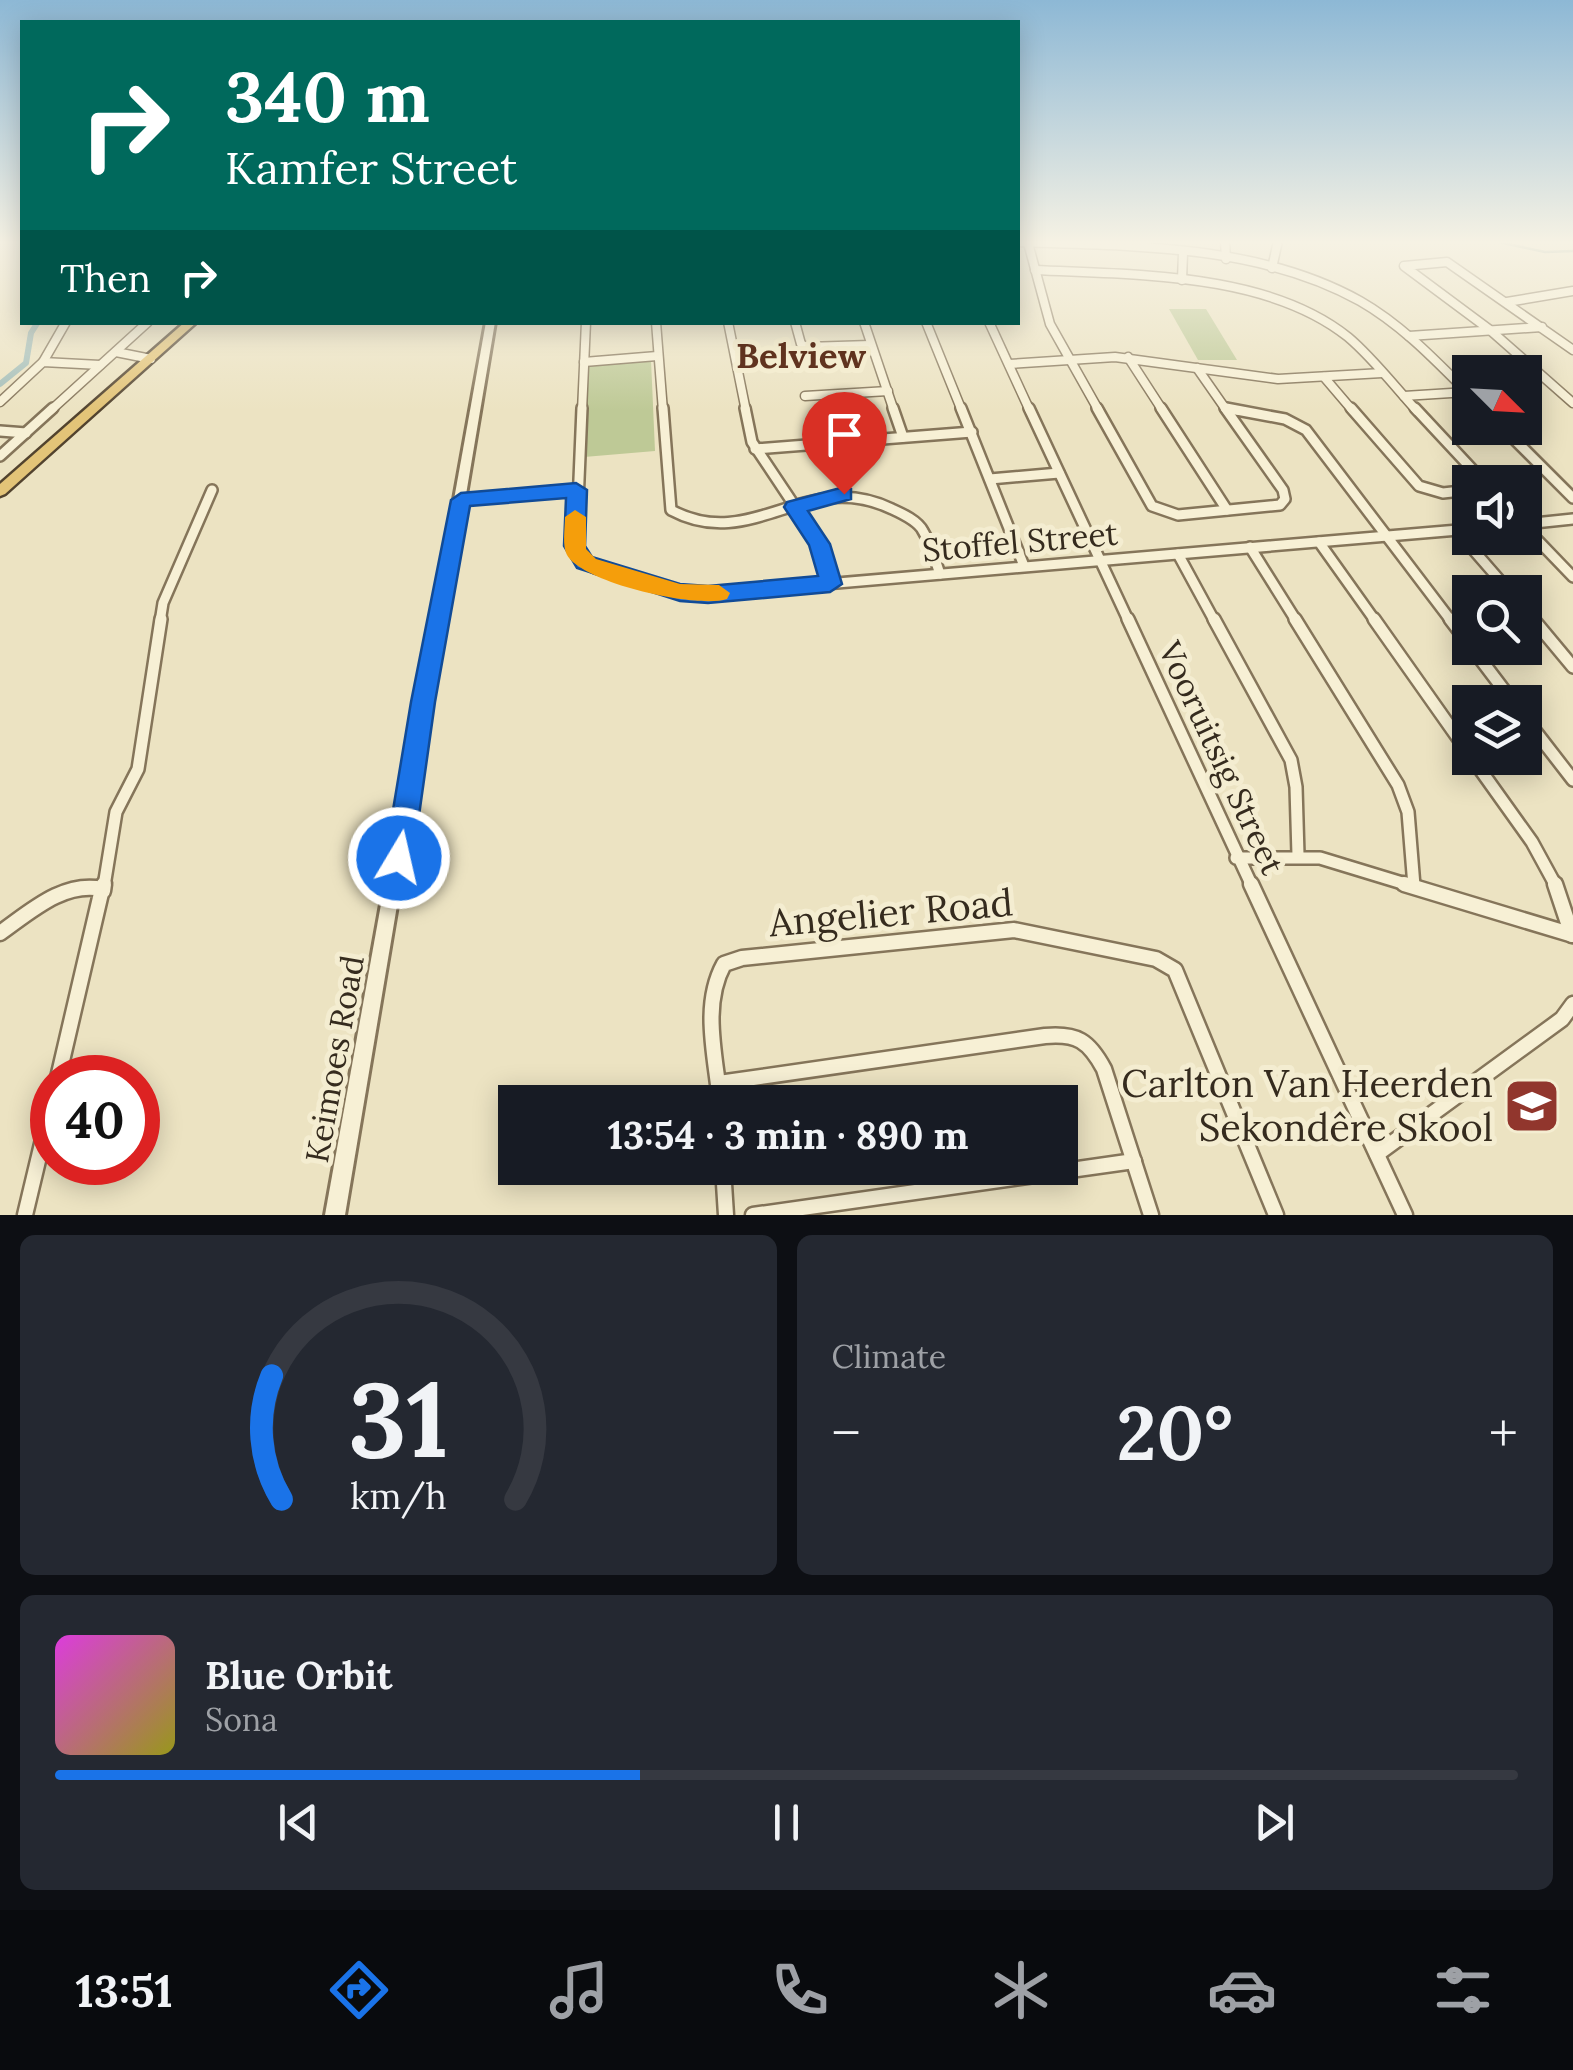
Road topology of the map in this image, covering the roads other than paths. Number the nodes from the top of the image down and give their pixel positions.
1 (1042, 298) edge
2 (1274, 298) edge
3 (1354, 298) edge
4 (1446, 298) edge
5 (1501, 298) edge
6 (1536, 298) edge
7 (1508, 302) junction
8 (64, 325) edge
9 (145, 325) edge
10 (189, 325) edge
11 (490, 325) edge
12 (586, 325) edge
13 (656, 325) edge
14 (729, 325) edge
15 (796, 325) edge
16 (865, 325) edge
17 (927, 325) edge
18 (990, 325) edge
19 (1544, 327) junction
20 (1490, 330) junction
21 (1409, 336) junction
22 (870, 345) junction
23 (1573, 350) edge
24 (116, 352) junction
25 (657, 356) junction
26 (1128, 358) junction
27 (151, 359) junction
28 (1067, 359) junction
29 (43, 362) junction
30 (584, 362) junction
31 (1009, 364) junction
32 (100, 365) junction
33 (1198, 368) junction
34 (1382, 372) junction
35 (1324, 377) junction
36 (1452, 377) edge
37 (888, 391) junction
38 (1452, 394) edge
39 (805, 396) dead end
40 (1404, 396) junction
41 (0, 402) edge
42 (1573, 402) edge
43 (1225, 408) junction
44 (0, 431) edge
45 (26, 432) junction
46 (972, 432) junction
47 (903, 437) junction
48 (1520, 445) edge
49 (755, 449) junction
50 (0, 456) edge
51 (1469, 465) edge
52 (1059, 474) junction
53 (990, 479) junction
54 (212, 490) dead end
55 (576, 490) junction
56 (0, 491) edge
57 (1452, 492) edge
58 (1573, 498) edge
59 (461, 500) junction
60 (795, 507) junction
61 (1227, 510) junction
62 (1573, 518) edge
63 (1542, 523) edge
64 (1452, 530) edge
65 (1384, 537) junction
66 (1318, 542) junction
67 (1542, 543) edge
68 (1250, 548) junction
69 (1178, 554) junction
70 (1478, 555) edge
71 (1100, 560) junction
72 (1024, 566) junction
73 (940, 574) junction
74 (1495, 575) edge
75 (1573, 577) edge
76 (830, 584) junction
77 (1542, 630) edge
78 (1573, 666) edge
79 (1500, 685) edge
80 (1452, 729) edge
81 (1542, 740) edge
82 (1484, 775) edge
83 (1573, 780) edge
84 (1298, 855) junction
85 (1236, 858) junction
86 (1414, 886) junction
87 (102, 895) junction
88 (0, 933) edge
89 (1572, 935) edge
90 (1573, 1004) edge
91 (64, 1055) edge
92 (719, 1082) junction
93 (719, 1085) edge
94 (1377, 1154) junction
95 (1134, 1161) junction
96 (32, 1185) edge
97 (724, 1185) edge
98 (25, 1215) edge
99 (334, 1215) edge
100 (726, 1215) edge
101 (753, 1215) edge
102 (1151, 1215) edge
103 (1276, 1215) edge
104 (1405, 1215) edge

1 - 28 street
2 - 34 street
3 - 21 street
4 - 20 street
5 - 7 street
6 - 7 street
7 - 19 street
8 - 29 street
9 - 24 street
10 - 27 highway
11 - 59 street, Keimoes Road
12 - 30 street
13 - 25 street
14 - 49 street
15 - 22 street
16 - 22 street
17 - 46 street
18 - 31 street, Vooruitsig Street
19 - 20 street
19 - 23 street
20 - 21 street
20 - 42 street
21 - 36 street
22 - 37 street
24 - 27 street
24 - 32 street
25 - 30 street
25 - 60 street
26 - 28 street
26 - 33 street
26 - 61 street
27 - 56 highway
28 - 31 street
28 - 61 street
29 - 32 street
29 - 41 street
30 - 55 street
31 - 52 street, Vooruitsig Street
32 - 45 street
33 - 35 street
33 - 43 street
34 - 35 street
34 - 40 street
35 - 57 street
37 - 39 street
37 - 47 street
38 - 40 street
40 - 51 street
43 - 61 street
43 - 65 street
44 - 45 street
45 - 50 street
46 - 47 street
46 - 53 street
47 - 49 street
48 - 58 street
49 - 60 street
52 - 53 street
52 - 71 street, Vooruitsig Street
53 - 72 street
54 - 87 street
55 - 59 street
55 - 76 street, Stoffel Street
59 - 99 street, Keimoes Road
60 - 73 street
60 - 76 street
62 - 63 street
64 - 65 street, Stoffel Street
65 - 66 street, Stoffel Street
65 - 79 street
66 - 68 street, Stoffel Street
66 - 80 street
67 - 75 street
68 - 69 street, Stoffel Street
68 - 86 street
69 - 71 street, Stoffel Street
69 - 84 street
70 - 74 street
71 - 72 street, Stoffel Street
71 - 85 street, Vooruitsig Street
72 - 73 street, Stoffel Street
73 - 76 street, Stoffel Street
77 - 78 street
81 - 83 street
82 - 89 street
84 - 85 street
84 - 86 street
85 - 94 street, Vooruitsig Street
86 - 89 street
87 - 88 street
87 - 91 street
90 - 94 street
92 - 93 street, Angelier Road
92 - 95 street
92 - 103 street, Angelier Road
94 - 104 street, Vooruitsig Street
95 - 101 street
95 - 102 street
96 - 98 street
97 - 100 street

